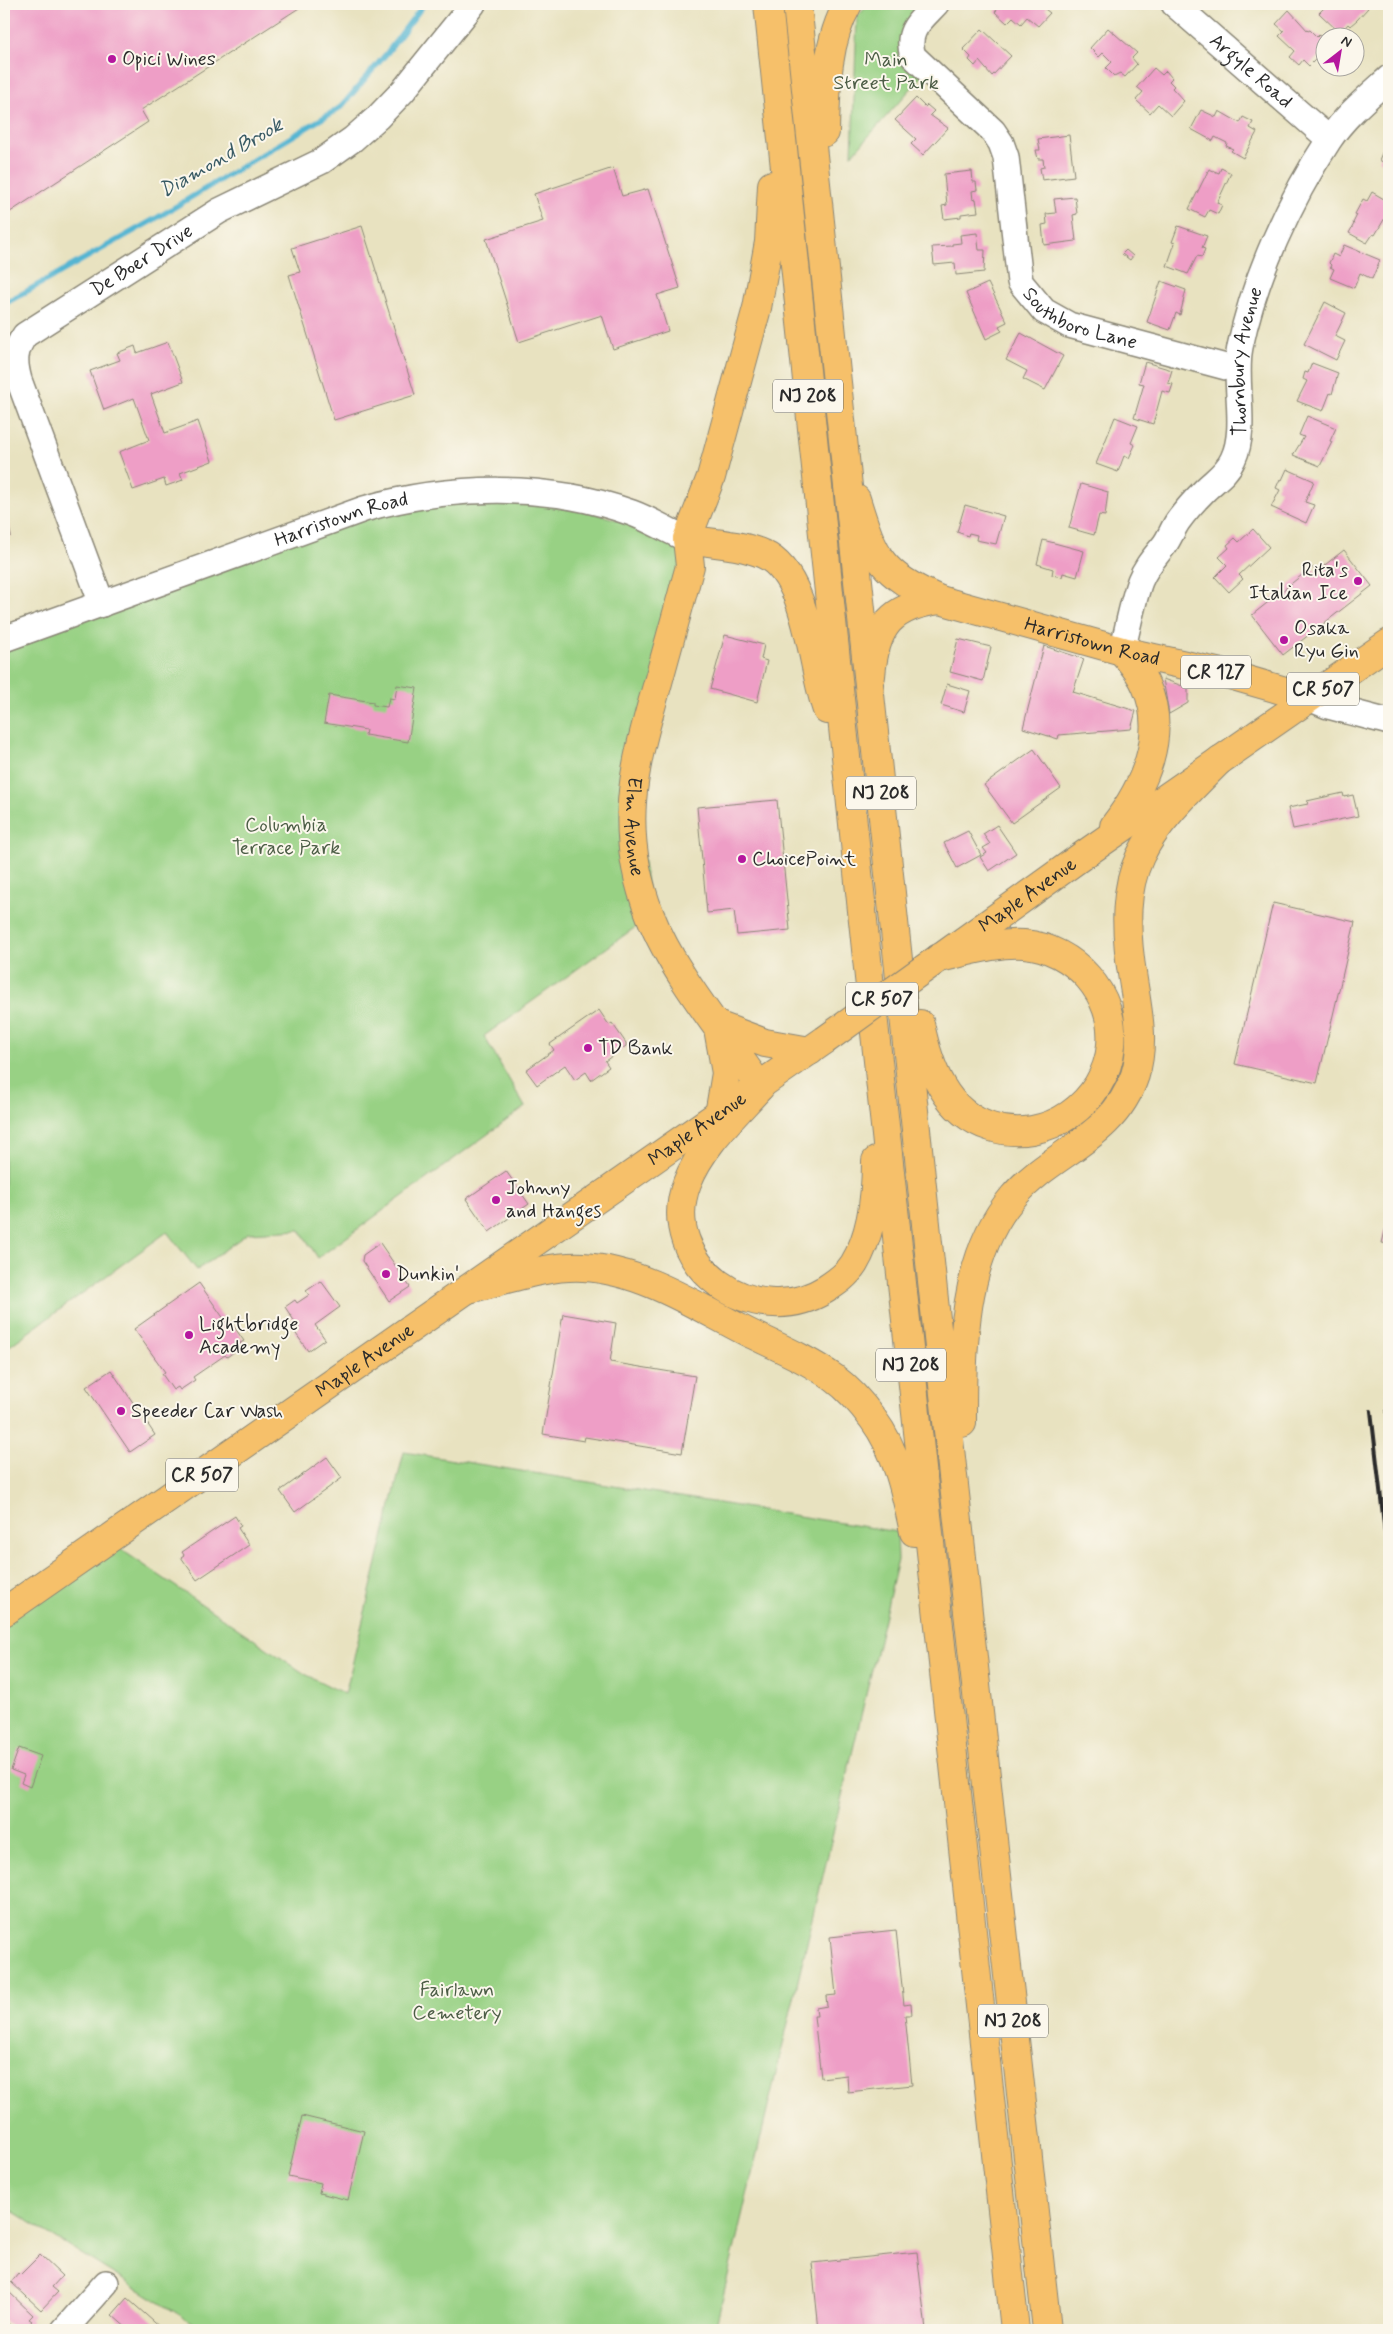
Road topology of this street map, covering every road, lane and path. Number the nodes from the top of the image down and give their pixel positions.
1 (473, 4) edge
2 (797, 4) edge
3 (848, 4) edge
4 (936, 4) edge
5 (1174, 4) edge
6 (769, 15) edge
7 (1389, 78) edge
8 (1329, 139) junction
9 (823, 251) junction
10 (1237, 370) junction
11 (847, 468) junction
12 (687, 539) junction
13 (940, 600) junction
14 (102, 604) junction
15 (4, 639) edge
16 (1389, 643) edge
17 (1122, 651) junction
18 (870, 688) junction
19 (1309, 698) junction
20 (1389, 722) edge
21 (1220, 760) junction
22 (846, 766) junction
23 (1102, 842) junction
24 (892, 898) junction
25 (939, 958) junction
26 (867, 959) junction
27 (717, 1025) junction
28 (817, 1046) junction
29 (760, 1087) junction
30 (719, 1115) junction
31 (468, 1289) junction
32 (969, 1610) junction
33 (4, 1612) edge
34 (955, 1771) junction
35 (106, 2283) dead end
36 (64, 2330) edge
37 (1015, 2330) edge
38 (1047, 2330) edge

1 - 14 street, De Boer Drive
2 - 9 main road, NJ 208
3 - 9 main road
4 - 10 street, Southboro Lane
5 - 8 street, Argyle Road
6 - 12 main road
6 - 22 main road, NJ 208
7 - 8 street, Thornbury Avenue
8 - 10 street, Thornbury Avenue
9 - 11 main road, NJ 208
10 - 17 street, Thornbury Avenue
11 - 13 main road, Harristown Road
11 - 18 main road, NJ 208
12 - 14 street, Harristown Road
12 - 22 main road
12 - 27 main road, Elm Avenue
13 - 17 main road, Harristown Road / CR 127
13 - 18 main road
14 - 15 street, Harristown Road
16 - 19 main road, Maple Avenue / CR 507
17 - 19 main road, Harristown Road / CR 127
17 - 23 main road
18 - 24 main road, NJ 208
19 - 20 street, Harristown Road / CR 127
19 - 21 main road, Maple Avenue / CR 507
21 - 23 main road, Maple Avenue / CR 507
21 - 32 main road
22 - 26 main road, NJ 208
23 - 25 main road, Maple Avenue / CR 507
24 - 25 main road
24 - 32 main road, NJ 208
25 - 28 main road, Maple Avenue / CR 507, bridge
26 - 29 main road
26 - 34 main road, NJ 208
27 - 28 main road
27 - 29 main road, Elm Avenue
27 - 30 main road
28 - 29 main road, Maple Avenue / CR 507
29 - 30 main road, Maple Avenue / CR 507
30 - 31 main road, Maple Avenue / CR 507
31 - 33 main road, Maple Avenue / CR 507
31 - 34 main road
32 - 38 main road, NJ 208
34 - 37 main road, NJ 208
35 - 36 street

